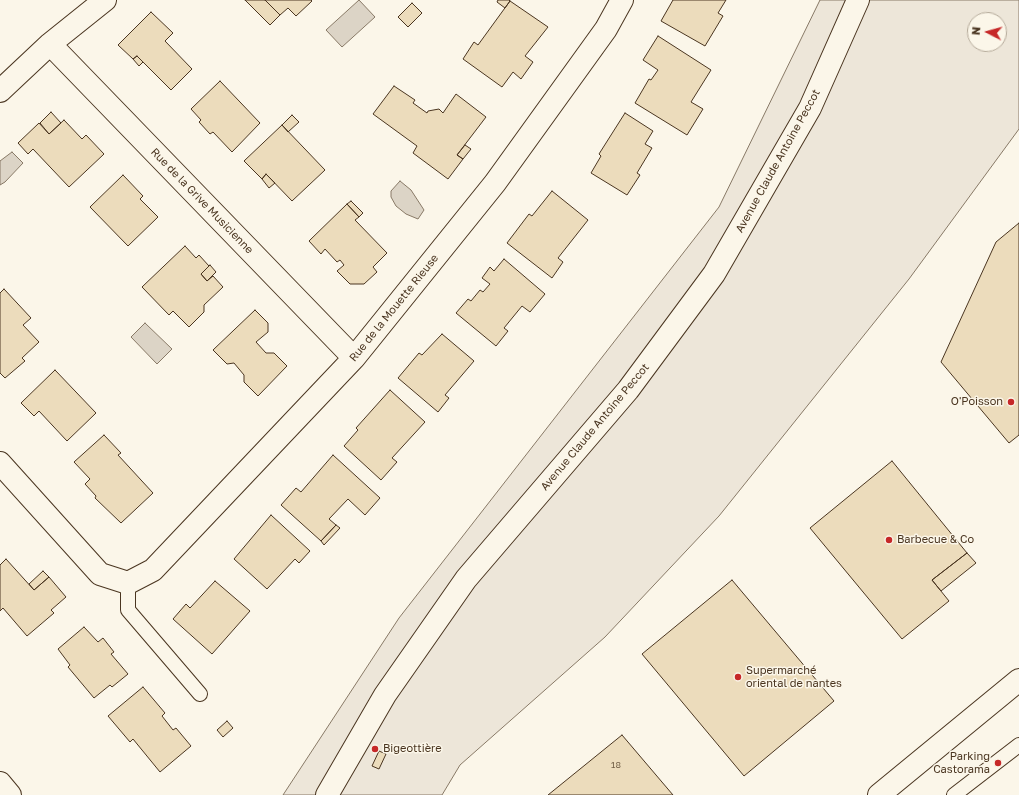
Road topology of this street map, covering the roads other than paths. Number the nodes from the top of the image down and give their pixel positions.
1 (105, 0) edge
2 (622, 0) edge
3 (858, 0) edge
4 (50, 44) junction
5 (0, 91) edge
6 (354, 358) junction
7 (0, 463) edge
8 (128, 583) junction
9 (1019, 680) edge
10 (200, 694) dead end
11 (1019, 745) edge
12 (0, 783) edge
13 (10, 795) edge
14 (327, 795) edge
15 (879, 795) edge
16 (954, 795) edge

1 - 4 street
2 - 6 street, Rue de la Mouette Rieuse
3 - 14 street, Avenue Claude Antoine Peccot
4 - 5 street
4 - 6 street, Rue de la Grive Musicienne
6 - 8 street, Rue de la Mouette Rieuse
7 - 8 street
8 - 10 lane
9 - 15 street
11 - 16 lane
12 - 13 street

